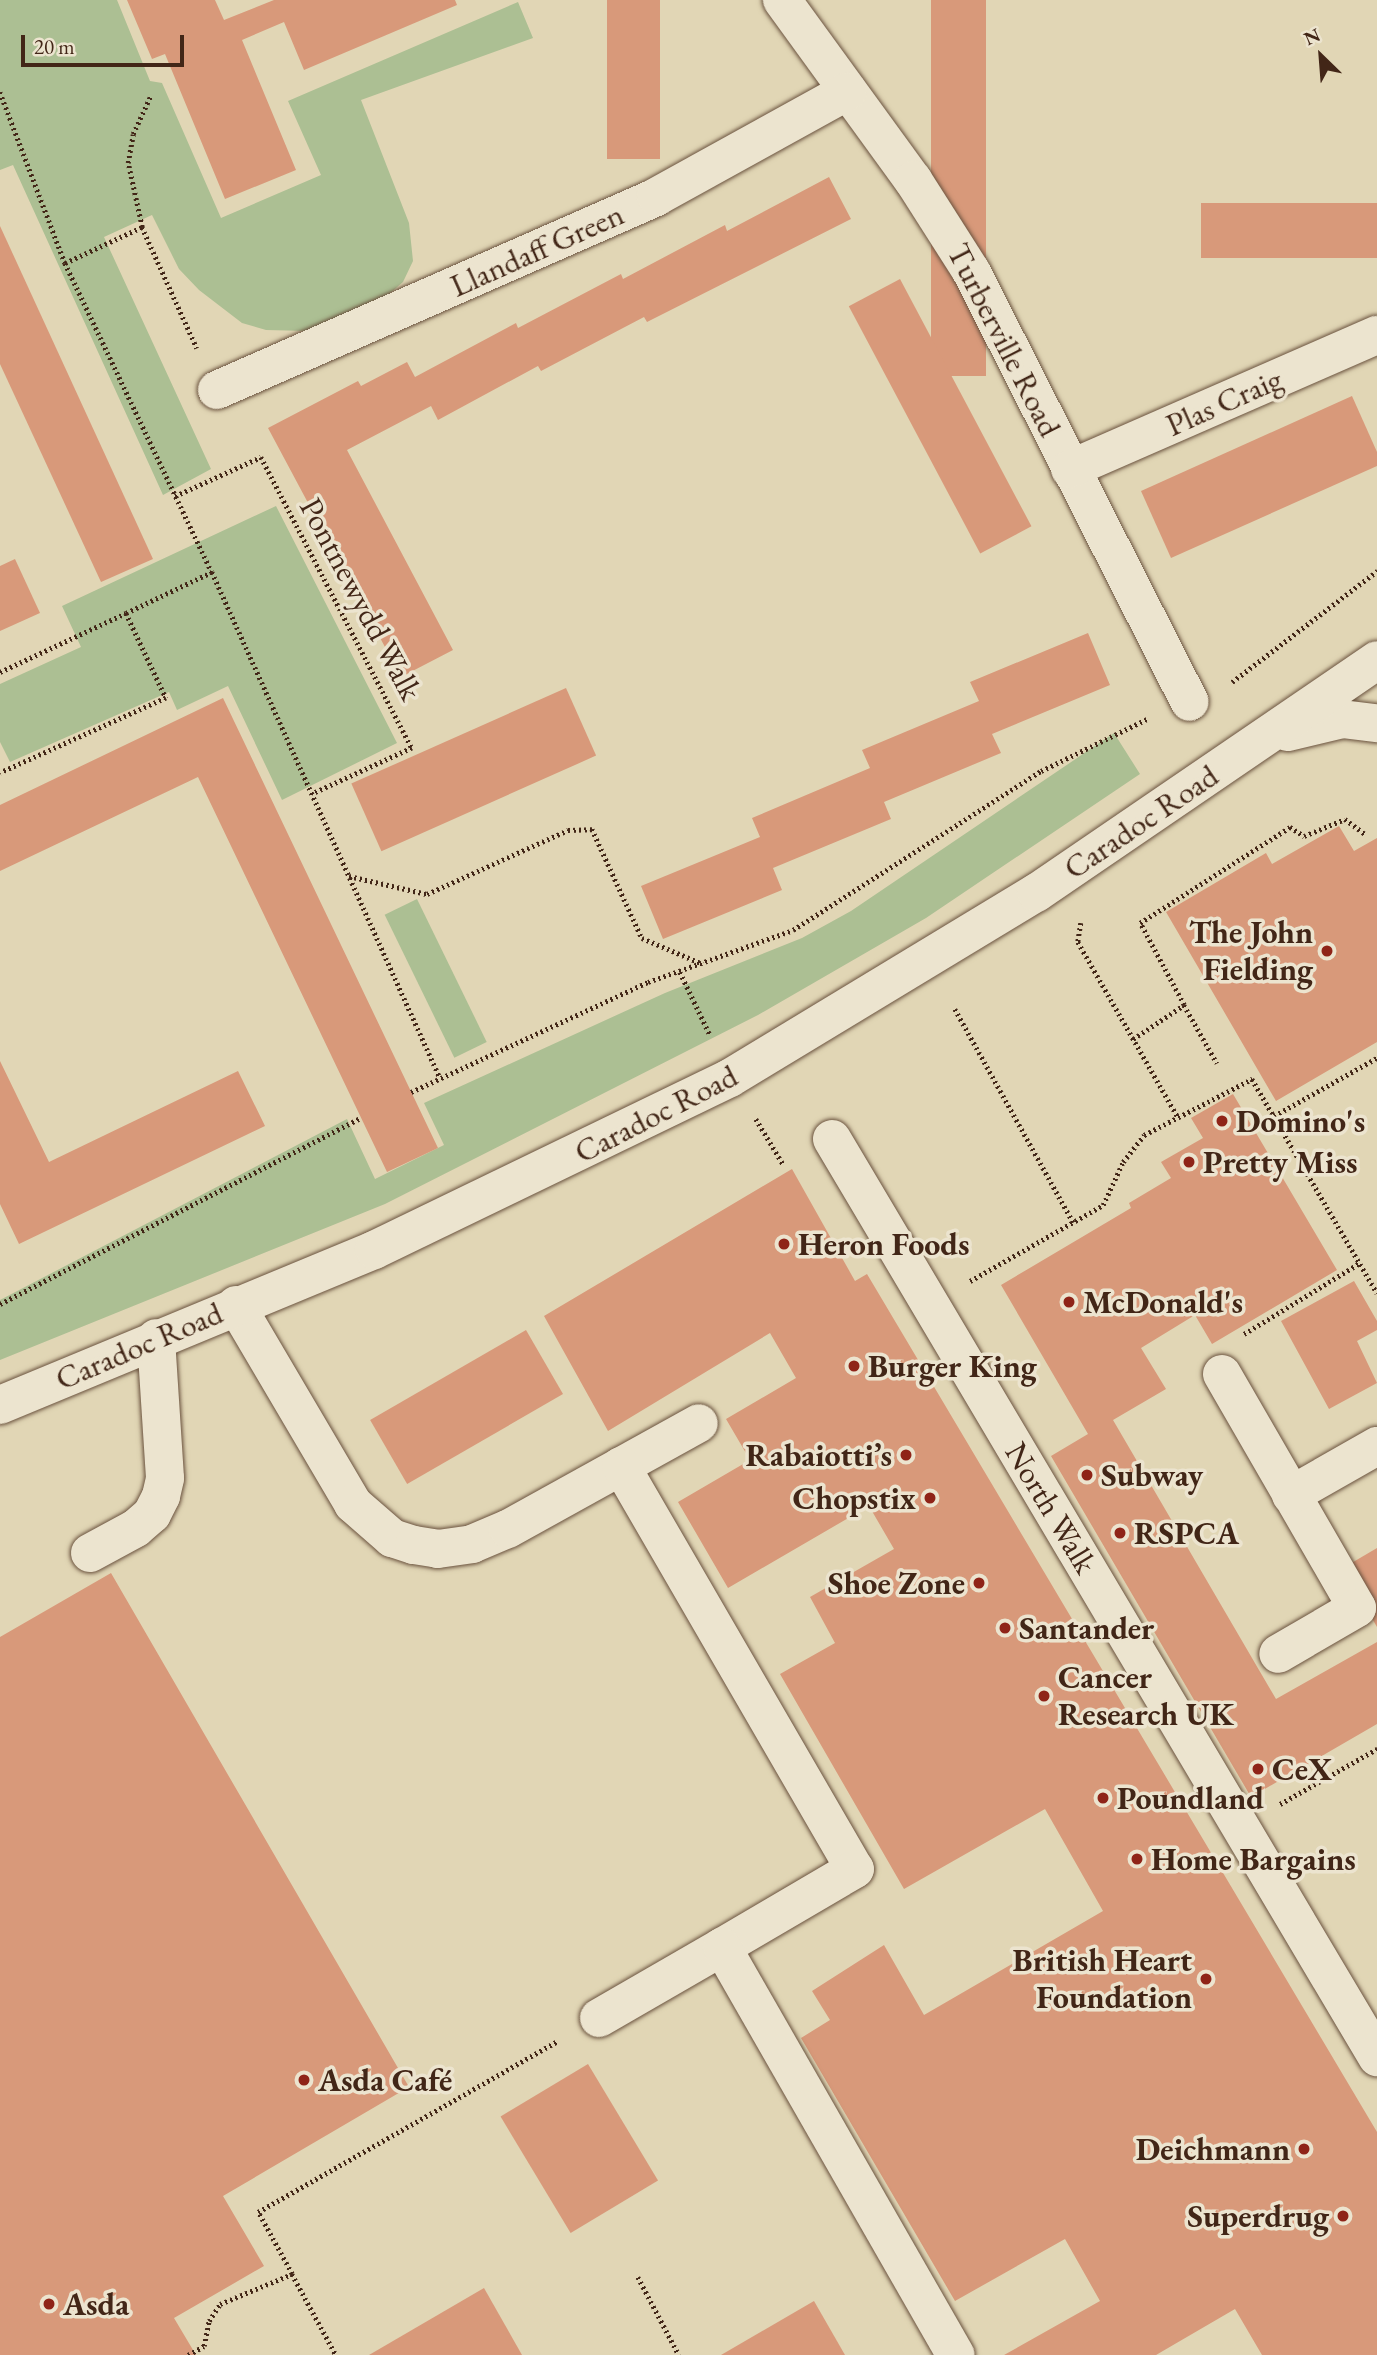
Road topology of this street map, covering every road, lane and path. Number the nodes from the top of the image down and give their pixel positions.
1 (782, 0) edge
2 (0, 92) edge
3 (848, 92) junction
4 (151, 95) dead end
5 (142, 227) junction
6 (65, 263) junction
7 (1377, 335) edge
8 (217, 390) joint
9 (1070, 469) junction
10 (175, 496) junction
11 (1377, 571) edge
12 (212, 572) junction
13 (126, 613) junction
14 (1377, 660) edge
15 (0, 672) edge
16 (1190, 702) junction
17 (1377, 723) edge
18 (1266, 739) junction
19 (0, 773) edge
20 (312, 794) junction
21 (1366, 835) dead end
22 (349, 876) junction
23 (1089, 917) dead end
24 (704, 964) junction
25 (1184, 1005) junction
26 (955, 1009) dead end
27 (1133, 1039) junction
28 (1377, 1058) edge
29 (1217, 1063) dead end
30 (440, 1078) junction
31 (411, 1093) dead end
32 (1274, 1116) junction
33 (1178, 1117) junction
34 (361, 1118) dead end
35 (832, 1139) dead end
36 (1073, 1222) junction
37 (1360, 1264) junction
38 (1377, 1293) edge
39 (0, 1304) edge
40 (929, 1304) junction
41 (236, 1305) junction
42 (156, 1338) junction
43 (1222, 1374) joint
44 (0, 1405) edge
45 (699, 1423) dead end
46 (1377, 1446) edge
47 (621, 1466) junction
48 (1291, 1494) junction
49 (90, 1553) dead end
50 (1278, 1654) dead end
51 (1377, 1749) edge
52 (1240, 1827) junction
53 (722, 1947) junction
54 (599, 2018) joint
55 (1377, 2057) edge
56 (292, 2274) junction
57 (638, 2277) dead end
58 (188, 2355) edge
59 (336, 2355) edge
60 (680, 2355) edge
61 (956, 2355) edge

1 - 3 street, Turberville Road
2 - 6 path
3 - 8 street, Llandaff Green
3 - 9 street, Turberville Road
4 - 5 path
5 - 6 path
5 - 8 path
6 - 10 path
7 - 9 street, Plas Craig
9 - 16 street, Turberville Road
10 - 12 path
10 - 20 path, Pontnewydd Walk
11 - 16 path
12 - 13 path
12 - 20 path
13 - 15 path
13 - 19 path
14 - 18 street, Caradoc Road
16 - 24 path
17 - 18 street, Caradoc Road
18 - 41 street, Caradoc Road
20 - 22 path
21 - 25 path
22 - 24 path
22 - 30 path
23 - 27 path
24 - 30 path
25 - 27 path
25 - 29 path
26 - 36 path
27 - 33 path
28 - 32 path
30 - 31 path
32 - 33 path
32 - 37 path
33 - 36 path
34 - 39 path
35 - 40 street, North Walk
36 - 40 path
37 - 38 path
37 - 43 path
40 - 52 street, North Walk
41 - 42 street, Caradoc Road
41 - 47 street
42 - 44 street, Caradoc Road
42 - 49 street
43 - 48 street
45 - 47 street
46 - 48 street
47 - 53 street
48 - 50 street
51 - 52 path
52 - 55 street, North Walk
53 - 54 street
53 - 61 street
54 - 56 path
56 - 58 path
56 - 59 path
57 - 60 path

